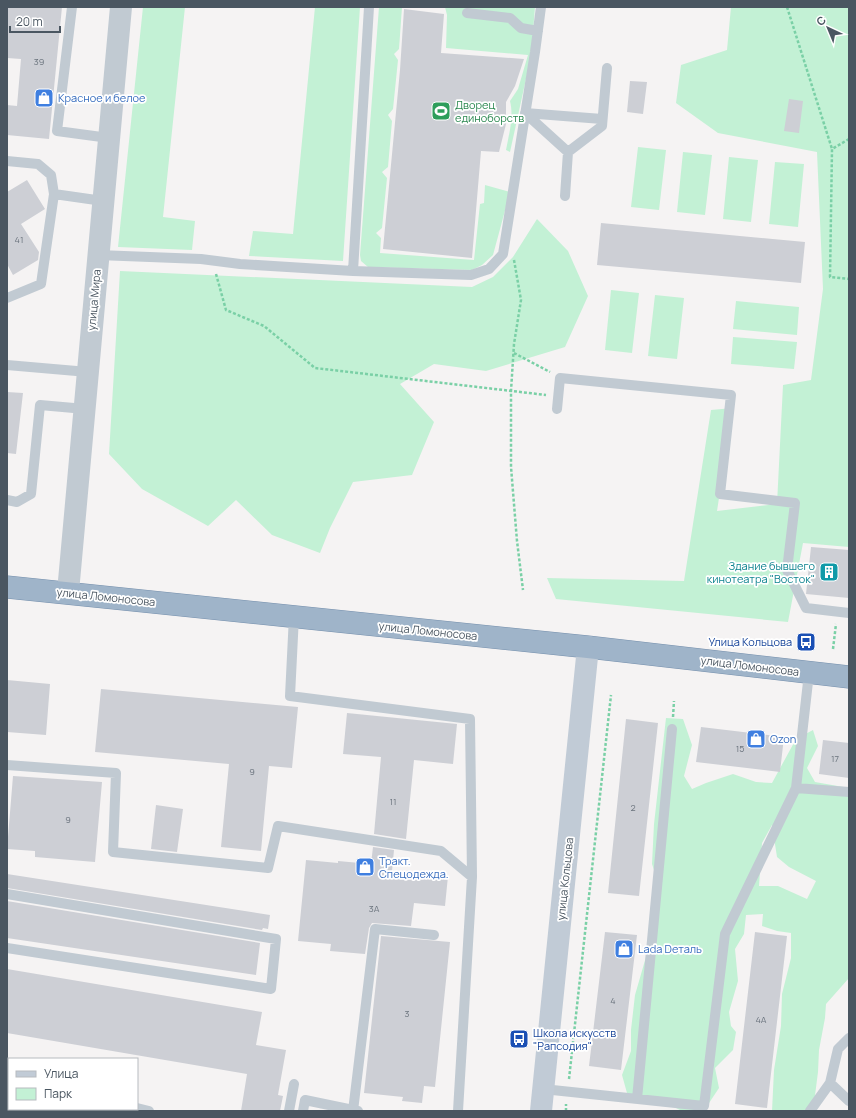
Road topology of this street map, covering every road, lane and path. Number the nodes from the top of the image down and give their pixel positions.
1 (72, 7) edge
2 (121, 7) edge
3 (369, 7) edge
4 (541, 7) edge
5 (788, 7) edge
6 (467, 13) dead end
7 (538, 31) junction
8 (606, 68) dead end
9 (525, 113) junction
10 (602, 119) junction
11 (109, 138) junction
12 (849, 139) edge
13 (832, 149) junction
14 (568, 152) junction
15 (7, 161) edge
16 (54, 194) junction
17 (565, 196) dead end
18 (103, 201) junction
19 (503, 254) junction
20 (98, 255) junction
21 (212, 261) junction
22 (353, 271) junction
23 (849, 279) edge
24 (7, 298) edge
25 (514, 353) junction
26 (7, 365) edge
27 (88, 372) junction
28 (560, 378) junction
29 (511, 391) junction
30 (558, 396) junction
31 (85, 409) junction
32 (557, 409) dead end
33 (7, 500) edge
34 (7, 587) edge
35 (523, 590) dead end
36 (68, 592) junction
37 (849, 613) edge
38 (294, 616) junction
39 (836, 623) dead end
40 (588, 647) junction
41 (833, 649) dead end
42 (809, 673) junction
43 (849, 676) edge
44 (611, 695) dead end
45 (672, 729) dead end
46 (7, 765) edge
47 (796, 788) junction
48 (849, 792) edge
49 (472, 877) junction
50 (7, 894) edge
51 (434, 935) dead end
52 (7, 948) edge
53 (849, 1038) edge
54 (830, 1083) junction
55 (294, 1084) dead end
56 (543, 1089) junction
57 (568, 1092) junction
58 (637, 1099) junction
59 (849, 1101) edge
60 (138, 1108) edge
61 (707, 1108) edge
62 (149, 1111) edge
63 (289, 1111) edge
64 (303, 1111) edge
65 (355, 1111) edge
66 (458, 1111) edge
67 (541, 1111) edge
68 (566, 1111) edge
69 (810, 1111) edge

1 - 11 lane
2 - 11 street, улица Мира
3 - 22 lane
4 - 7 lane
5 - 13 path
6 - 7 lane
7 - 9 lane
8 - 10 lane
9 - 10 lane
9 - 14 lane
9 - 19 lane
10 - 14 lane
11 - 18 street, улица Мира
12 - 13 path
13 - 23 path
14 - 17 lane
15 - 16 lane
16 - 18 lane
16 - 24 lane
18 - 20 street, улица Мира
19 - 22 lane
19 - 25 path
20 - 21 lane
20 - 27 street, улица Мира
21 - 22 lane
21 - 29 path
25 - 28 path
25 - 29 path
26 - 27 lane
27 - 31 street, улица Мира
28 - 30 lane
28 - 37 lane
29 - 30 path
29 - 35 path
30 - 32 lane
31 - 33 lane
31 - 36 street, улица Мира
34 - 36 highway, улица Ломоносова
36 - 38 highway, улица Ломоносова
38 - 40 highway, улица Ломоносова
38 - 49 lane
39 - 41 path
40 - 42 highway, улица Ломоносова
40 - 56 main road, улица Кольцова
42 - 43 highway, улица Ломоносова
42 - 47 lane
44 - 57 path
45 - 58 lane
46 - 49 lane
47 - 48 lane
47 - 61 lane
49 - 66 lane
50 - 52 lane
51 - 65 lane
53 - 54 lane
54 - 59 lane
54 - 69 lane
55 - 63 lane
56 - 57 lane
56 - 67 main road, улица Кольцова
57 - 58 lane
57 - 68 path
58 - 61 lane
60 - 62 lane
64 - 65 lane

